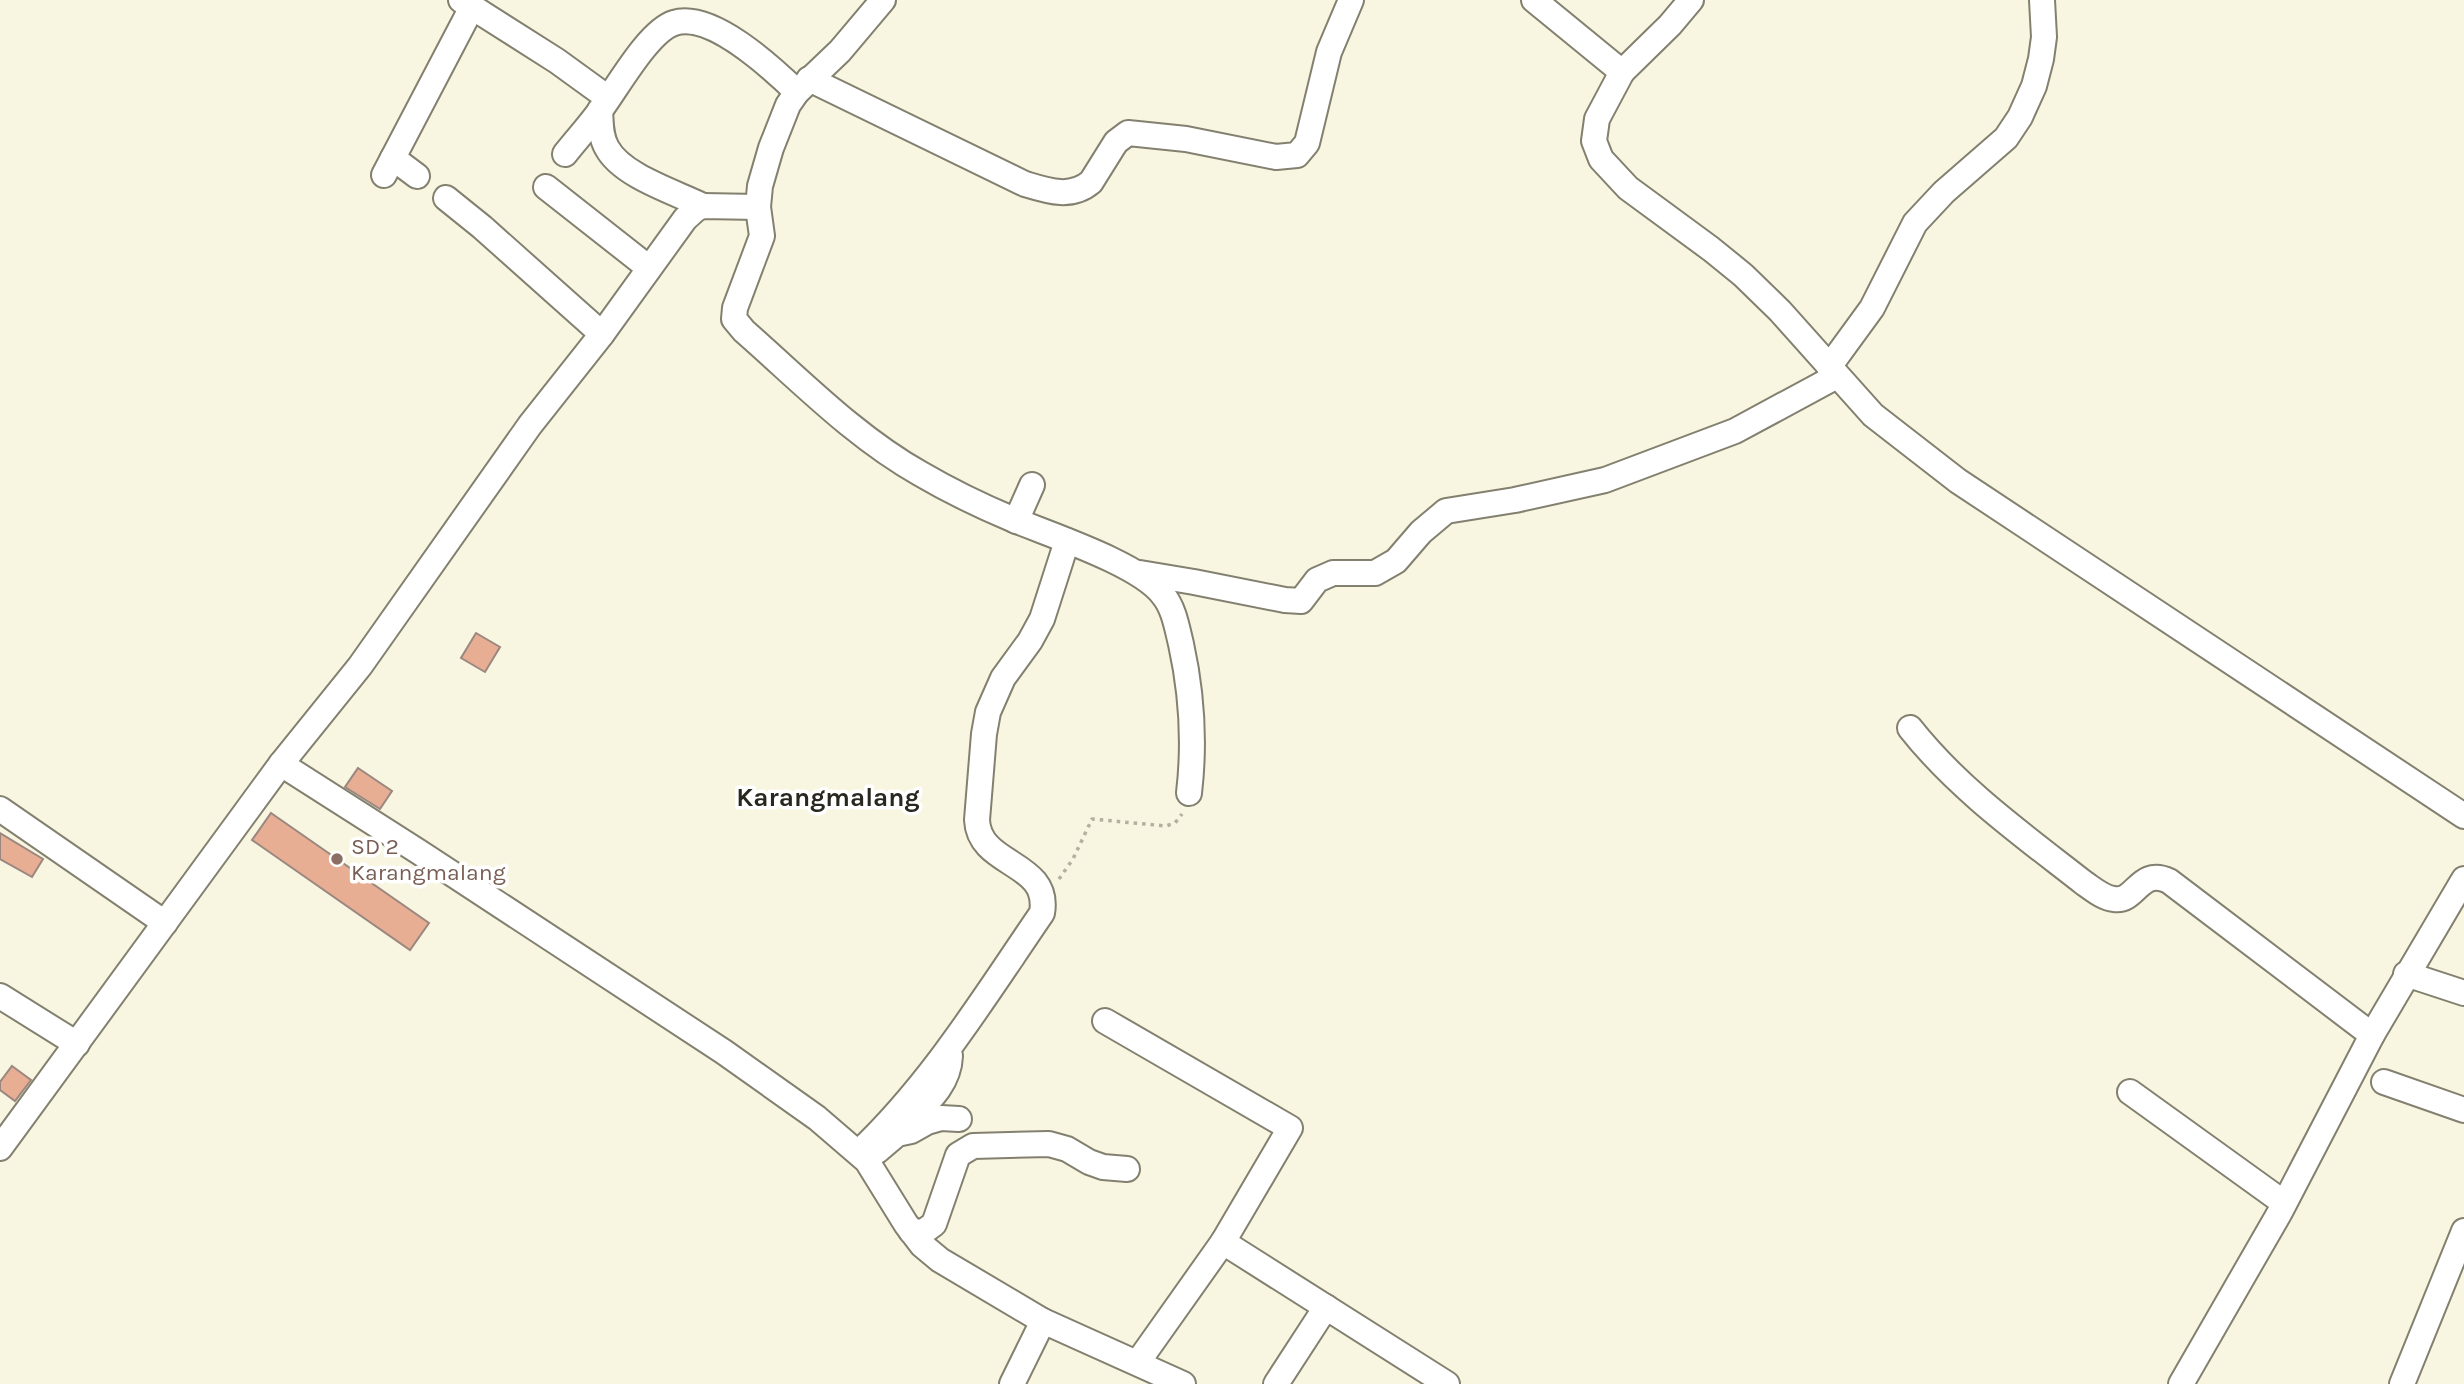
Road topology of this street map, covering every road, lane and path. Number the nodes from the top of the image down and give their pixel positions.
1 (883, 0) edge
2 (1351, 0) edge
3 (1534, 0) edge
4 (1691, 0) edge
5 (2042, 0) edge
6 (466, 3) edge
7 (682, 11) edge
8 (1622, 72) junction
9 (803, 85) junction
10 (604, 104) junction
11 (565, 154) dead end
12 (417, 176) dead end
13 (546, 187) dead end
14 (446, 198) dead end
15 (703, 206) junction
16 (758, 207) junction
17 (649, 268) junction
18 (601, 334) junction
19 (1833, 372) junction
20 (1032, 485) dead end
21 (1016, 521) junction
22 (1067, 541) junction
23 (1135, 573) junction
24 (1910, 729) dead end
25 (281, 764) junction
26 (1189, 793) joint
27 (0, 809) edge
28 (2464, 816) edge
29 (2464, 879) edge
30 (1042, 894) junction
31 (165, 923) junction
32 (2406, 974) junction
33 (2464, 993) edge
34 (0, 996) edge
35 (1105, 1021) dead end
36 (2372, 1035) junction
37 (77, 1044) junction
38 (951, 1047) junction
39 (2384, 1082) dead end
40 (2130, 1092) dead end
41 (2464, 1111) edge
42 (959, 1119) dead end
43 (897, 1134) junction
44 (4, 1136) edge
45 (863, 1157) junction
46 (1127, 1168) dead end
47 (2284, 1203) junction
48 (908, 1228) junction
49 (2464, 1231) edge
50 (1223, 1242) junction
51 (1326, 1307) junction
52 (1043, 1321) junction
53 (1138, 1362) junction
54 (1012, 1384) edge
55 (1184, 1384) edge
56 (1276, 1384) edge
57 (1447, 1384) edge
58 (2181, 1384) edge
59 (2402, 1384) edge

1 - 9 street
2 - 9 street
3 - 8 street
4 - 8 street
5 - 19 street
6 - 10 street
6 - 12 street
7 - 9 street
7 - 10 street
8 - 19 street
9 - 16 street
10 - 11 street
10 - 15 street
13 - 17 street
14 - 18 street
15 - 16 street
15 - 17 street
16 - 21 street
17 - 18 street
18 - 25 street
19 - 23 street
19 - 28 street
20 - 21 street
21 - 22 street
22 - 23 street
22 - 30 street
23 - 26 street
24 - 36 street
25 - 31 street
25 - 45 street
26 - 30 path
27 - 31 street
29 - 32 street
30 - 38 street
31 - 37 street
32 - 33 street
32 - 36 street
34 - 37 street
35 - 50 street
36 - 47 street
37 - 44 street
38 - 43 street
38 - 45 street
39 - 41 street
40 - 47 street
42 - 43 street
43 - 45 street
45 - 48 street
46 - 48 street
47 - 58 street
48 - 52 street
49 - 59 street
50 - 51 street
50 - 53 street
51 - 56 street
51 - 57 street
52 - 53 street
52 - 54 street
53 - 55 street

